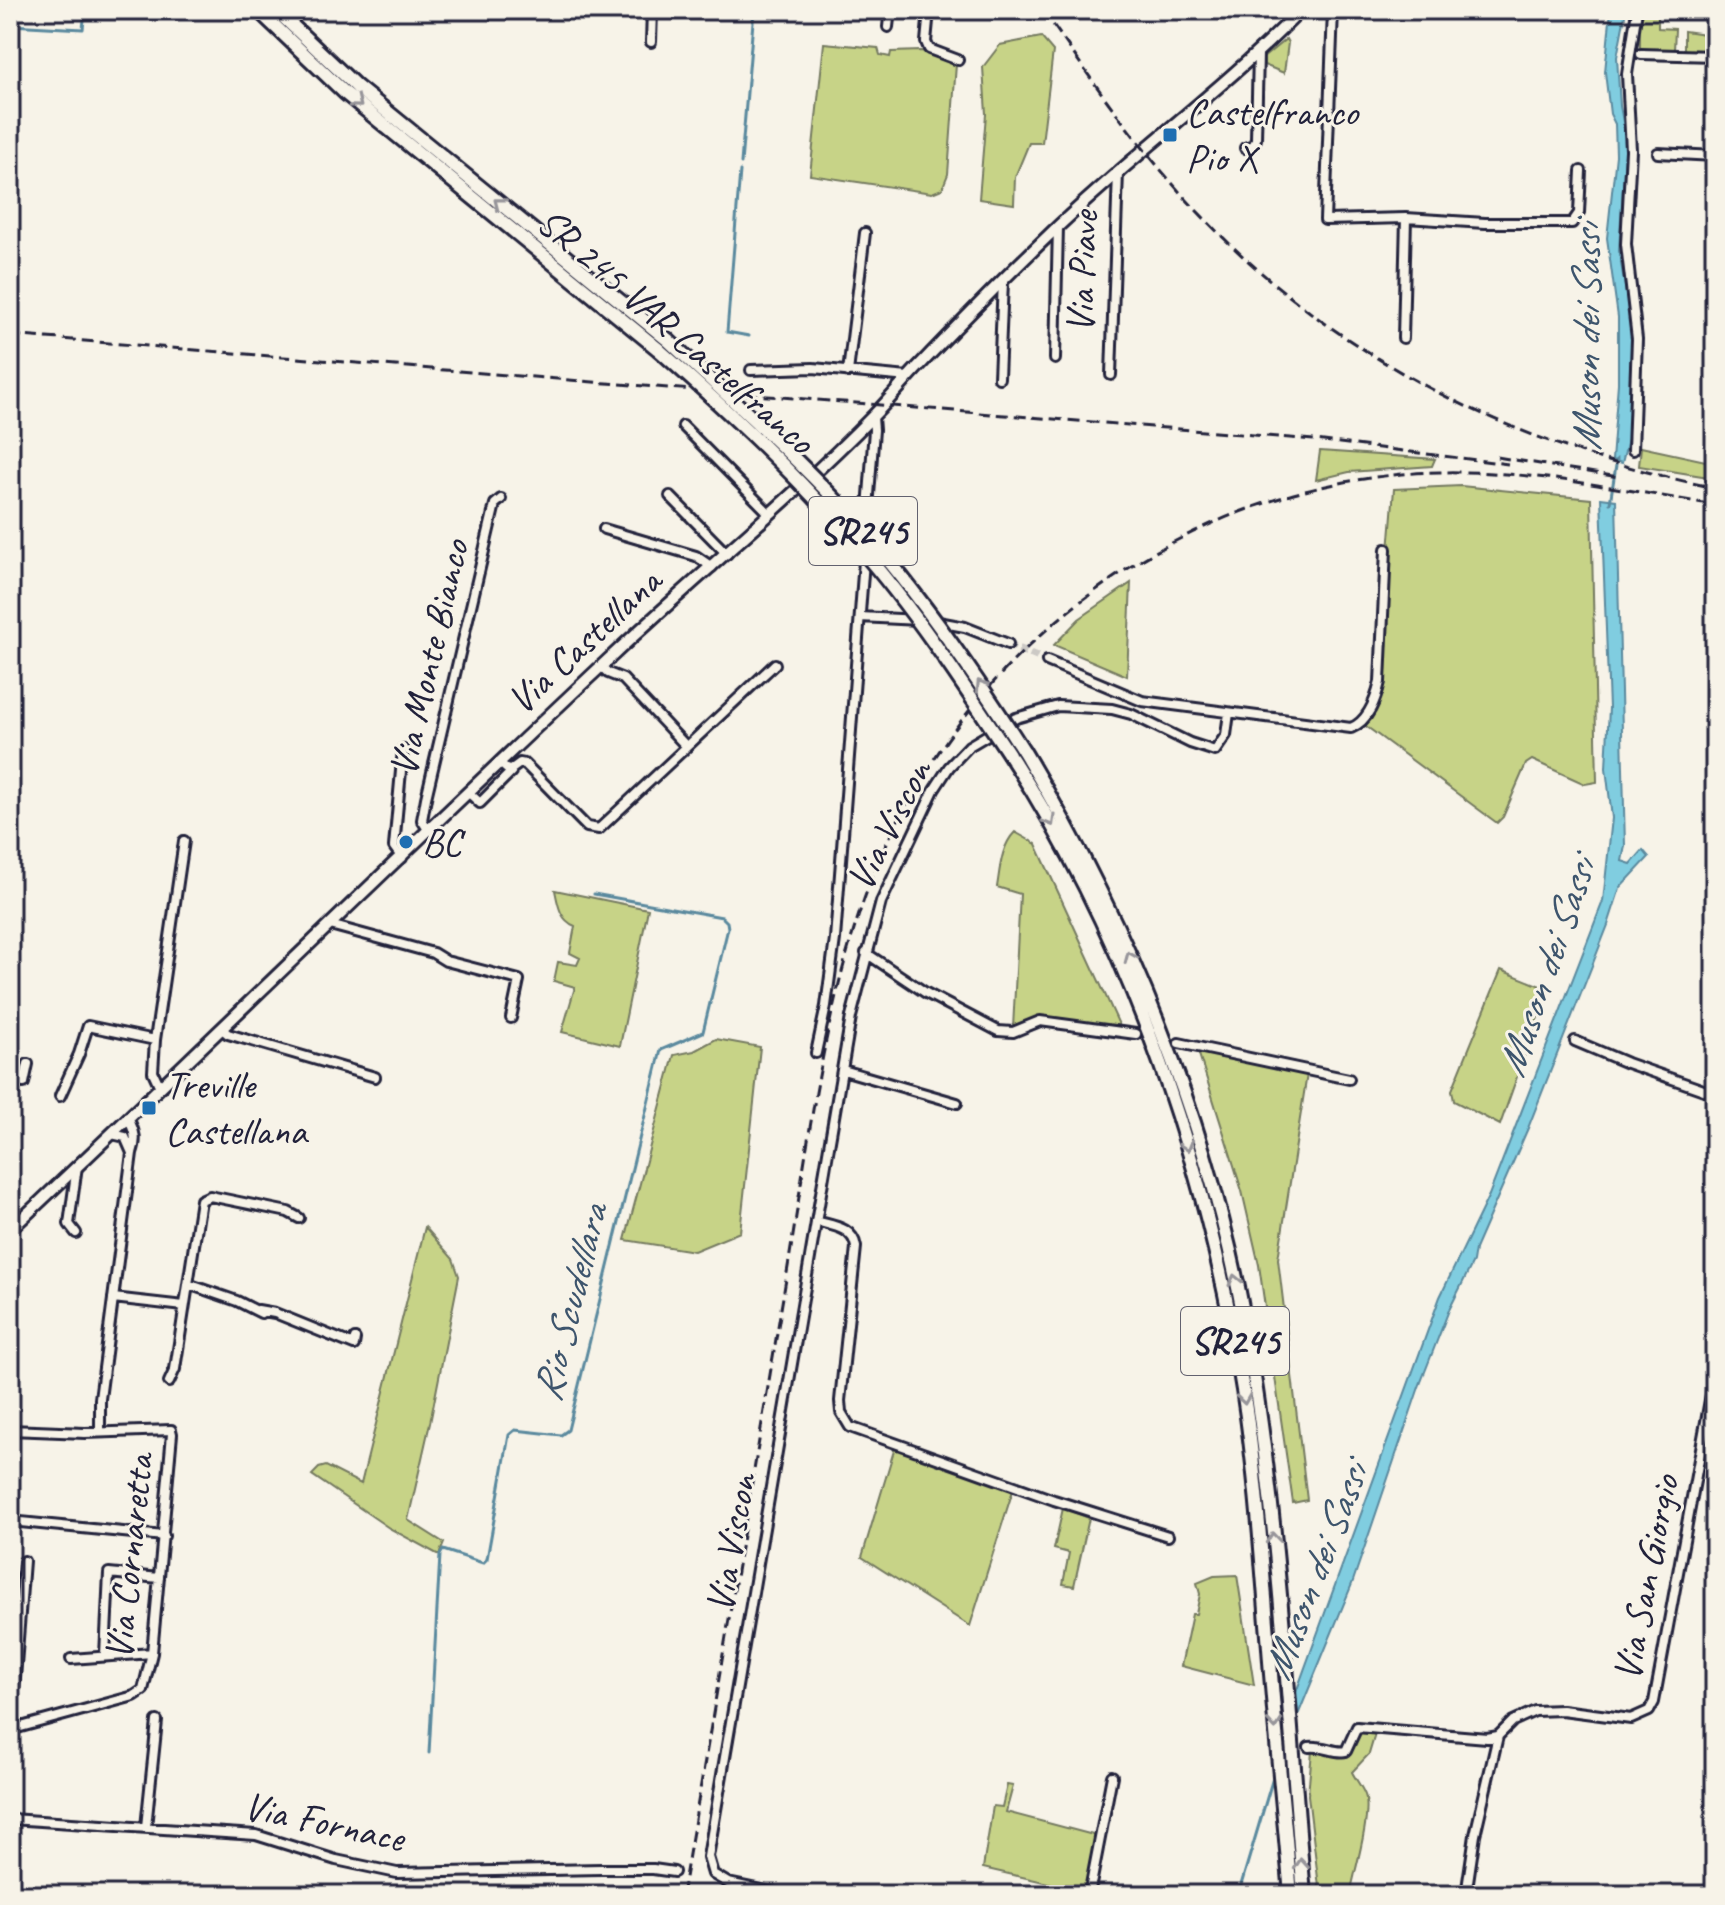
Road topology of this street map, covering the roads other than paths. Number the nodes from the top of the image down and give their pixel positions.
1 (258, 10) edge
2 (276, 10) edge
3 (652, 10) edge
4 (890, 10) edge
5 (929, 10) edge
6 (1301, 10) edge
7 (1333, 10) edge
8 (1637, 10) edge
9 (888, 27) dead end
10 (651, 42) dead end
11 (1258, 53) junction
12 (1641, 54) dead end
13 (1715, 56) edge
14 (958, 60) dead end
15 (1245, 148) dead end
16 (1658, 153) dead end
17 (1715, 156) edge
18 (1581, 171) dead end
19 (1118, 172) junction
20 (1406, 218) junction
21 (1058, 226) junction
22 (865, 233) dead end
23 (1003, 281) junction
24 (1403, 338) dead end
25 (663, 344) junction
26 (1055, 359) dead end
27 (751, 370) dead end
28 (848, 372) junction
29 (1111, 375) dead end
30 (908, 377) junction
31 (999, 378) dead end
32 (882, 406) joint
33 (873, 417) junction
34 (683, 426) dead end
35 (1633, 450) dead end
36 (670, 496) dead end
37 (501, 499) dead end
38 (769, 513) junction
39 (604, 529) dead end
40 (1386, 549) dead end
41 (727, 554) junction
42 (712, 567) junction
43 (860, 617) junction
44 (1008, 644) tunnel mouth
45 (1047, 661) tunnel mouth
46 (775, 664) dead end
47 (601, 666) junction
48 (1229, 713) junction
49 (686, 746) junction
50 (403, 749) dead end
51 (500, 763) junction
52 (511, 772) junction
53 (468, 792) junction
54 (429, 831) junction
55 (184, 841) dead end
56 (402, 858) junction
57 (330, 925) junction
58 (866, 953) junction
59 (511, 1018) dead end
60 (222, 1029) junction
61 (1136, 1034) dead end
62 (155, 1040) junction
63 (1575, 1041) dead end
64 (1179, 1043) dead end
65 (816, 1053) dead end
66 (28, 1064) dead end
67 (843, 1070) junction
68 (375, 1077) dead end
69 (1349, 1079) dead end
70 (10, 1082) edge
71 (160, 1087) junction
72 (1715, 1094) edge
73 (60, 1096) dead end
74 (957, 1103) dead end
75 (128, 1118) junction
76 (112, 1134) junction
77 (132, 1153) junction
78 (77, 1166) junction
79 (299, 1218) dead end
80 (816, 1221) junction
81 (10, 1230) edge
82 (76, 1233) dead end
83 (188, 1284) junction
84 (113, 1298) junction
85 (184, 1306) junction
86 (355, 1339) dead end
87 (1715, 1373) edge
88 (169, 1382) dead end
89 (10, 1430) edge
90 (100, 1431) junction
91 (10, 1521) edge
92 (164, 1536) junction
93 (1168, 1536) dead end
94 (24, 1561) dead end
95 (159, 1578) junction
96 (13, 1648) edge
97 (152, 1653) junction
98 (105, 1655) junction
99 (71, 1659) dead end
100 (157, 1721) dead end
101 (10, 1730) edge
102 (1498, 1736) junction
103 (1309, 1747) dead end
104 (1112, 1776) dead end
105 (10, 1819) edge
106 (146, 1827) junction
107 (674, 1872) dead end
108 (1291, 1893) edge
109 (785, 1895) edge
110 (1089, 1895) edge
111 (1304, 1895) edge
112 (1466, 1895) edge

1 -> 25 highway, SR 245 VAR Castelfranco / SR245
25 -> 2 highway, SR 245 VAR Castelfranco / SR245
3 - 10 street
4 - 9 street
5 - 14 street
6 - 11 street, Via Piave
7 - 20 street
8 - 35 street
11 - 15 street
11 - 19 street, Via Piave
12 - 13 street
16 - 17 street
18 - 20 street
19 - 21 street, Via Piave
19 - 29 street, Via Piave
20 - 24 street
21 - 23 street, Via Piave
21 - 26 street, Via Piave
22 - 28 street
23 - 30 street, Via Piave
23 - 31 street, Via Piave
25 -> 108 highway, SR 245 VAR Castelfranco / SR245, bridge
111 -> 25 highway, SR 245 VAR Castelfranco / SR245, bridge
27 - 28 street
28 - 30 street
30 - 32 street, Via Piave
32 - 33 street, Via Castellana
33 - 38 street, Via Castellana
33 - 43 street, Via Viscon
34 - 38 street
36 - 41 street
37 - 54 street, Via Monte Bianco
38 - 41 street, Via Castellana
39 - 42 street
40 - 48 street
41 - 42 street, Via Castellana
42 - 47 street, Via Castellana
43 - 44 street
43 - 65 street, Via Viscon
45 - 48 street
46 - 49 street
47 - 49 street
47 - 51 street, Via Castellana
48 - 58 street, Via Viscon
49 - 52 street
50 - 56 street
51 - 52 street
51 - 53 street, Via Castellana
52 - 53 street
53 - 54 street, Via Castellana
54 - 56 street, Via Castellana
55 - 62 street
56 - 57 street, Via Castellana
57 - 59 street
57 - 60 street, Via Castellana
58 - 61 street, Via Viscon
58 - 67 street, Via Viscon
60 - 68 street
60 - 71 street, Via Castellana
62 - 71 street
62 - 73 street
63 - 72 street
64 - 69 street
66 - 70 street
67 - 74 street
67 - 80 street, Via Viscon
71 - 75 street, Via Castellana
75 - 76 street, Via Castellana
75 - 77 street
76 - 77 street
76 - 78 street, Via Castellana
77 - 84 street
78 - 81 street, Via Castellana
78 - 82 street
79 - 83 street
80 - 93 street
80 - 109 street, Via Viscon
83 - 85 street
83 - 86 street
84 - 85 street
84 - 90 street
85 - 88 street
87 - 102 street, Via San Giorgio
89 - 90 street
90 - 92 street, Via Cornaretta
91 - 92 street
92 - 95 street, Via Cornaretta
94 - 96 street
95 - 97 street, Via Cornaretta
95 - 98 street
96 - 101 street
97 - 98 street
97 - 101 street, Via Cornaretta
98 - 99 street
100 - 106 street
102 - 103 street
102 - 112 street
104 - 110 street
105 - 106 street, Via Fornace
106 - 107 street, Via Fornace

